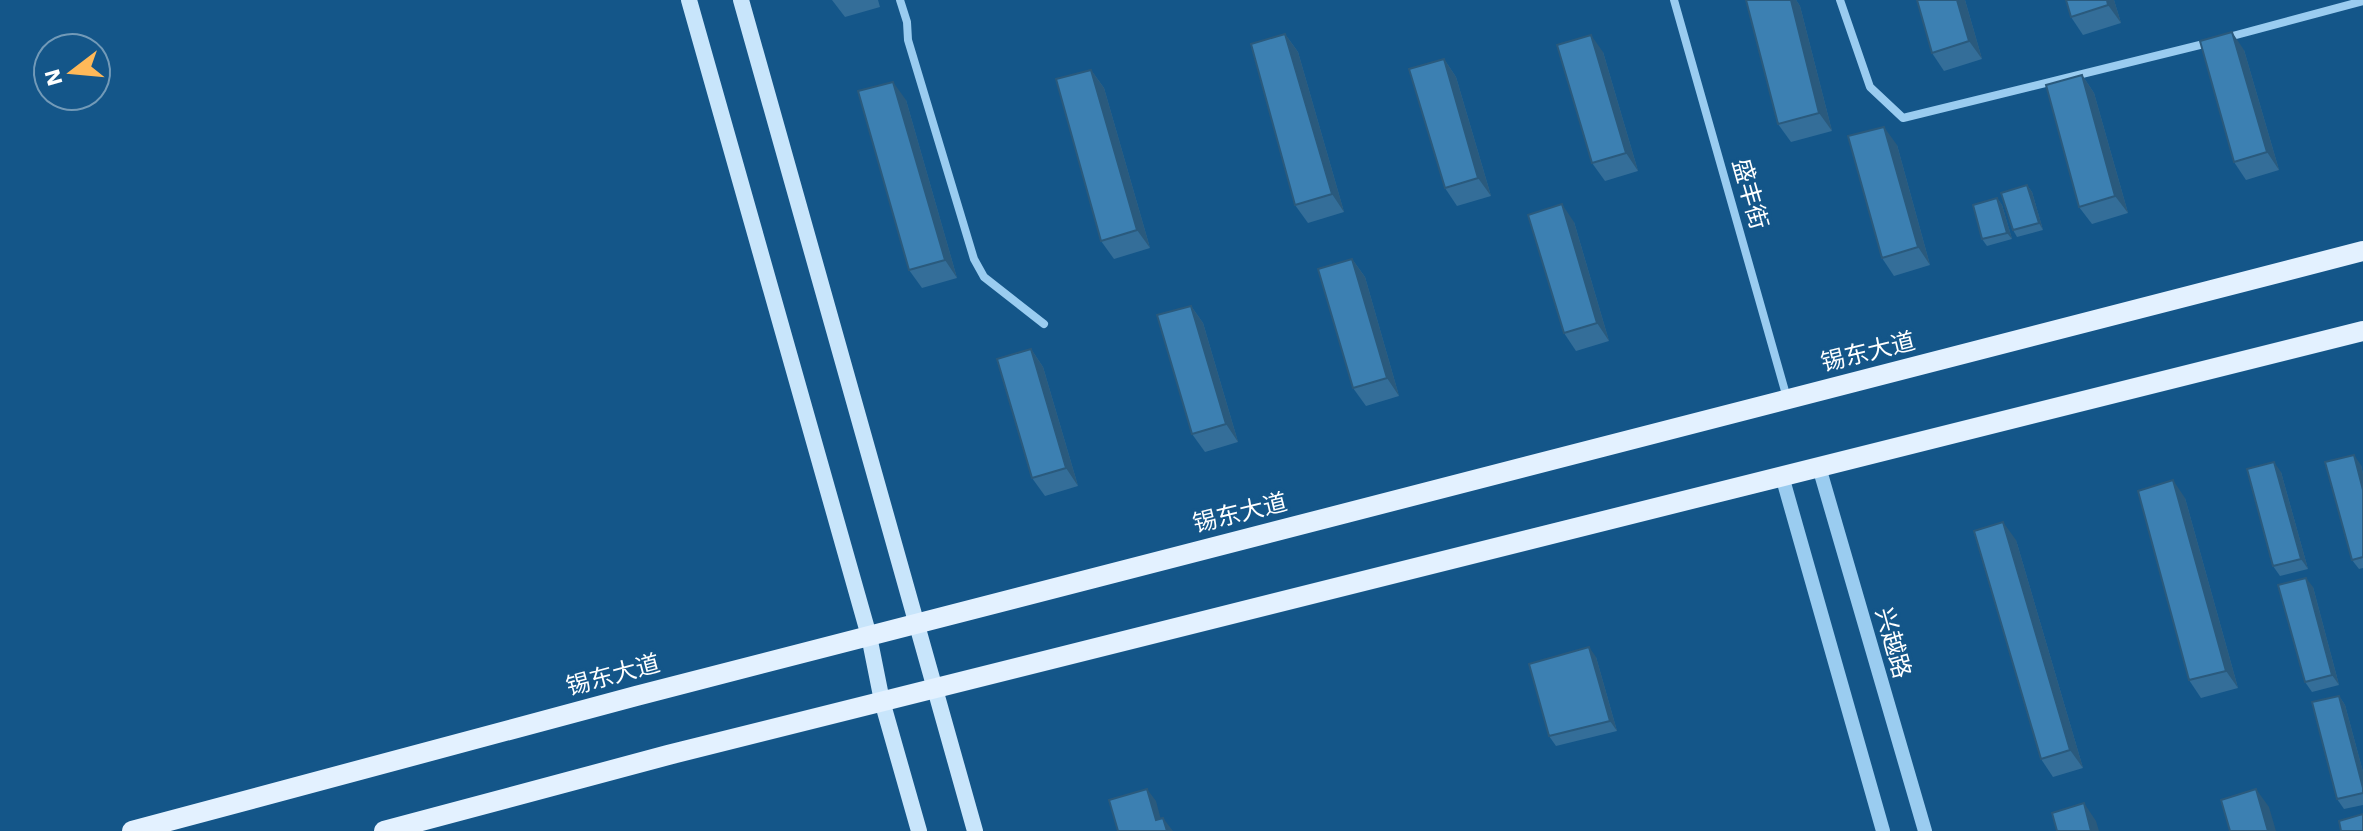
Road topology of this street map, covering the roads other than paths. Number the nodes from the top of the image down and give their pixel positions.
1 (689, 0) edge
2 (741, 0) edge
3 (900, 0) edge
4 (1674, 0) edge
5 (1840, 0) edge
6 (2363, 1) edge
7 (2363, 251) edge
8 (1044, 324) dead end
9 (2363, 331) edge
10 (1787, 399) junction
11 (1819, 467) junction
12 (1782, 476) junction
13 (917, 624) junction
14 (869, 636) junction
15 (934, 689) junction
16 (882, 701) junction
17 (132, 831) edge
18 (384, 831) edge
19 (919, 831) edge
20 (975, 831) edge
21 (1883, 831) edge
22 (1925, 831) edge

1 - 14 main road
2 - 13 main road
3 - 8 street
4 - 10 street, 盛丰街
5 - 6 street
7 - 10 main road, 锡东大道
9 - 11 main road
10 - 13 main road, 锡东大道
11 - 12 main road
11 - 22 street, 兴越路
12 - 15 main road
12 - 21 street
13 - 14 main road, 锡东大道
13 - 15 main road
14 - 16 main road
14 - 17 main road, 锡东大道
15 - 16 main road
15 - 20 main road
16 - 18 main road
16 - 19 main road

